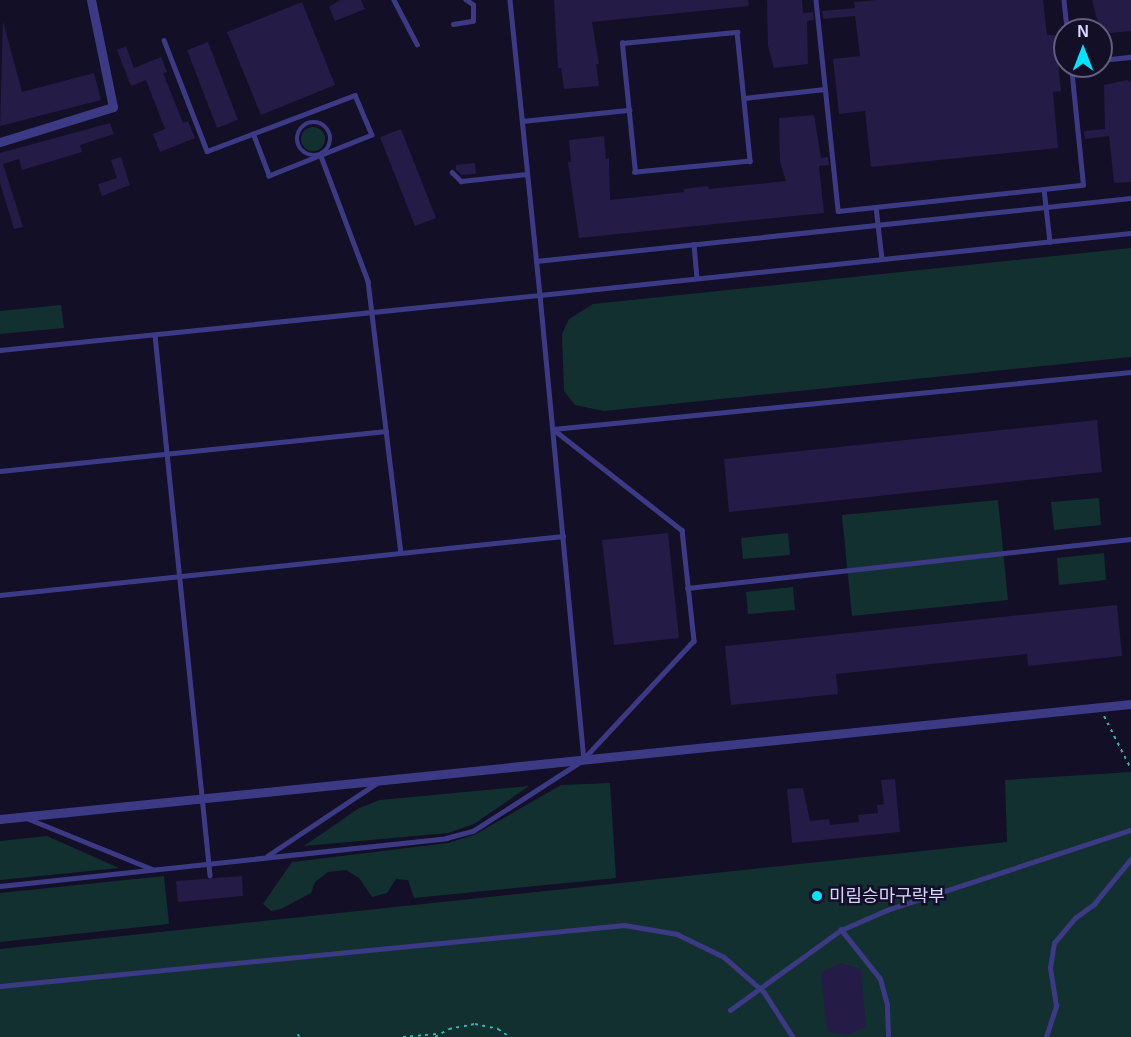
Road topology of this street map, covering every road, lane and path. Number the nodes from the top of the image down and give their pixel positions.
1 (91, 0) edge
2 (394, 0) edge
3 (466, 0) edge
4 (510, 0) edge
5 (816, 0) edge
6 (1064, 0) edge
7 (1066, 18) edge
8 (453, 24) dead end
9 (164, 40) dead end
10 (417, 44) dead end
11 (1131, 57) edge
12 (1113, 59) edge
13 (1072, 78) edge
14 (825, 89) junction
15 (744, 98) junction
16 (629, 110) junction
17 (303, 115) junction
18 (522, 121) junction
19 (306, 123) junction
20 (253, 134) junction
21 (0, 142) edge
22 (321, 156) junction
23 (453, 172) dead end
24 (527, 174) junction
25 (1044, 189) junction
26 (1131, 198) edge
27 (876, 207) junction
28 (1046, 207) junction
29 (878, 225) junction
30 (1131, 233) edge
31 (1050, 242) junction
32 (694, 244) junction
33 (882, 259) junction
34 (536, 261) junction
35 (697, 278) junction
36 (540, 295) junction
37 (371, 311) junction
38 (155, 335) junction
39 (0, 351) edge
40 (1131, 372) edge
41 (553, 429) junction
42 (386, 431) junction
43 (168, 454) junction
44 (0, 471) edge
45 (563, 536) junction
46 (1131, 539) edge
47 (401, 553) junction
48 (180, 577) junction
49 (687, 588) junction
50 (0, 595) edge
51 (1131, 704) edge
52 (1100, 707) junction
53 (584, 759) junction
54 (1131, 769) edge
55 (382, 780) junction
56 (202, 798) junction
57 (24, 817) junction
58 (0, 819) edge
59 (1131, 830) edge
60 (264, 858) junction
61 (1131, 859) edge
62 (209, 865) junction
63 (154, 870) junction
64 (210, 875) dead end
65 (0, 886) edge
66 (841, 930) junction
67 (0, 986) edge
68 (760, 987) junction
69 (730, 1010) dead end
70 (440, 1034) junction
71 (403, 1037) edge
72 (435, 1037) edge
73 (510, 1037) edge
74 (793, 1037) edge
75 (888, 1037) edge
76 (1046, 1037) edge

1 - 21 street
2 - 10 lane
3 - 8 lane
4 - 18 lane
5 - 14 lane
6 - 7 lane
9 - 20 lane
11 - 12 lane
13 - 25 lane
14 - 15 lane
14 - 27 lane
15 - 16 lane
15 - 16 lane
16 - 18 lane
17 - 19 lane
17 - 20 lane
17 - 22 lane
18 - 24 lane
19 - 22 lane
19 - 22 lane
20 - 22 lane
22 - 37 lane
23 - 24 lane
24 - 34 lane
25 - 27 lane
25 - 28 lane
26 - 28 lane
27 - 29 lane
28 - 29 lane
28 - 31 lane
29 - 32 lane
29 - 33 lane
30 - 31 lane
31 - 33 lane
32 - 34 lane
32 - 35 lane
33 - 35 lane
34 - 36 lane
35 - 36 lane
36 - 37 lane
36 - 41 lane
37 - 38 lane
37 - 42 lane
38 - 39 lane
38 - 43 lane
40 - 41 lane
41 - 45 lane
41 - 49 lane
42 - 43 lane
42 - 47 lane
43 - 44 lane
43 - 48 lane
45 - 47 lane
45 - 53 lane
46 - 49 lane
47 - 48 lane
48 - 50 lane
48 - 56 lane
49 - 53 lane
51 - 52 street
52 - 53 street
52 - 54 path
53 - 55 street
53 - 60 lane
55 - 56 street
55 - 60 lane
56 - 57 street
56 - 62 lane
57 - 58 street
57 - 63 lane
59 - 66 lane
60 - 62 lane
61 - 76 lane
62 - 63 lane
62 - 64 lane
63 - 65 lane
66 - 68 lane
66 - 75 lane
67 - 68 lane
68 - 69 lane
68 - 74 lane
70 - 71 path
70 - 72 path
70 - 73 path

